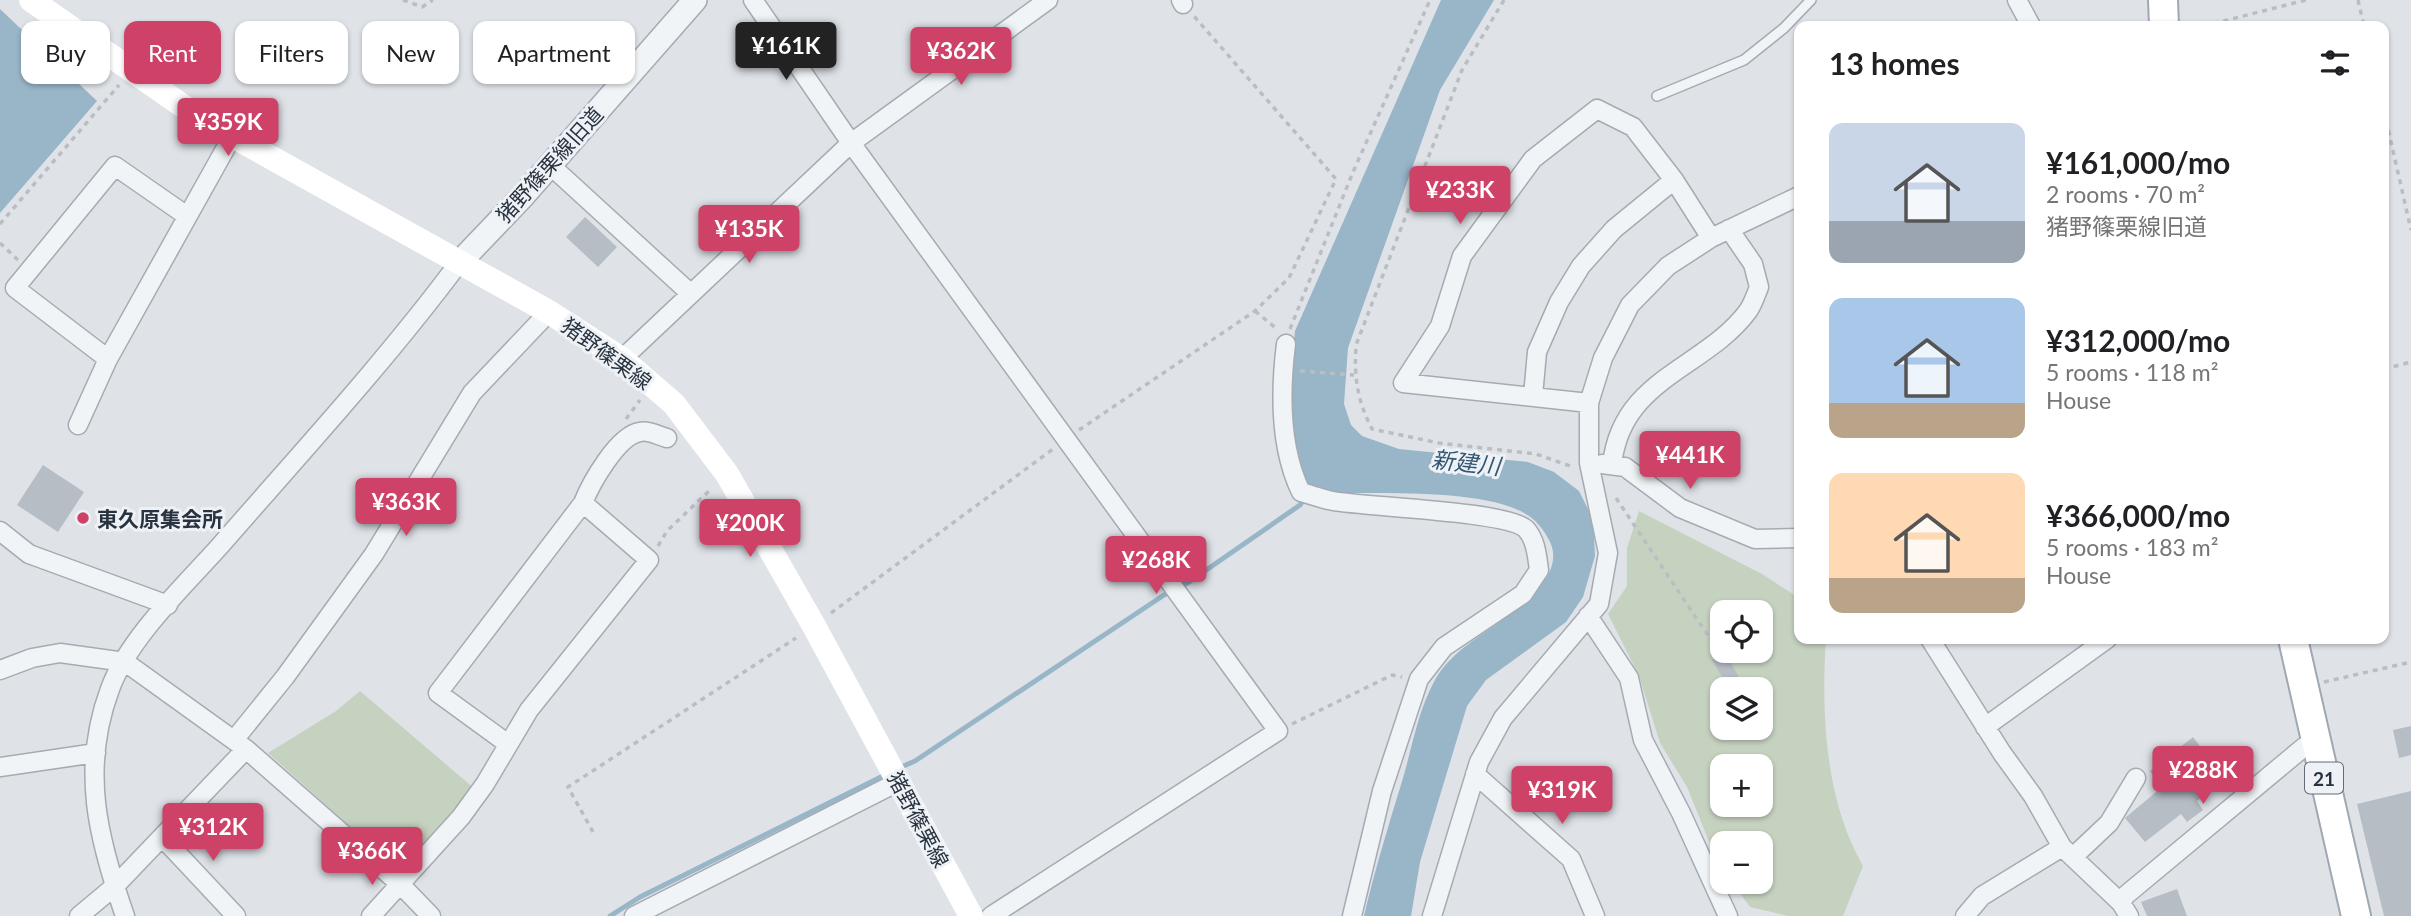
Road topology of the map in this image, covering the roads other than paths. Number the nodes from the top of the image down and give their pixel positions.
1 (31, 0) edge
2 (695, 0) edge
3 (753, 0) edge
4 (1048, 0) edge
5 (1811, 0) edge
6 (2017, 0) edge
7 (2162, 0) edge
8 (2028, 21) edge
9 (2164, 21) edge
10 (1657, 96) dead end
11 (233, 135) junction
12 (851, 143) junction
13 (550, 164) junction
14 (1674, 180) junction
15 (1794, 198) edge
16 (187, 216) junction
17 (1729, 229) junction
18 (1711, 238) junction
19 (458, 264) junction
20 (691, 294) junction
21 (549, 312) junction
22 (1286, 344) road end
23 (108, 359) junction
24 (622, 359) junction
25 (1533, 396) junction
26 (1589, 403) junction
27 (78, 425) dead end
28 (667, 438) dead end
29 (1589, 463) junction
30 (1612, 465) junction
31 (583, 503) junction
32 (0, 531) edge
33 (1794, 538) edge
34 (168, 605) junction
35 (1588, 616) junction
36 (1933, 644) edge
37 (2100, 644) edge
38 (2294, 644) edge
39 (124, 662) junction
40 (0, 670) edge
41 (1985, 727) junction
42 (2315, 742) junction
43 (240, 744) junction
44 (508, 744) junction
45 (96, 752) junction
46 (0, 767) edge
47 (1475, 774) junction
48 (2136, 778) dead end
49 (898, 782) junction
50 (162, 837) junction
51 (2068, 852) junction
52 (401, 885) junction
53 (115, 886) junction
54 (2125, 910) edge
55 (79, 916) edge
56 (125, 916) edge
57 (236, 916) edge
58 (371, 916) edge
59 (432, 916) edge
60 (634, 916) edge
61 (971, 916) edge
62 (991, 916) edge
63 (1352, 916) edge
64 (1432, 916) edge
65 (1595, 916) edge
66 (1728, 916) edge
67 (1965, 916) edge
68 (2356, 916) edge

1 - 11 main road, 猪野篠栗線
2 - 13 street, 猪野篠栗線旧道
3 - 12 street
4 - 12 street
5 - 10 lane
6 - 8 street
7 - 9 main road
11 - 16 street
11 - 19 main road, 猪野篠栗線
12 - 20 street
12 - 62 street
13 - 19 street, 猪野篠栗線旧道
13 - 20 street
14 - 18 street
14 - 25 street
14 - 25 street
15 - 17 street
16 - 23 street
16 - 23 street
17 - 18 street
17 - 30 street
18 - 26 street
19 - 21 main road, 猪野篠栗線
19 - 34 street
20 - 24 street
21 - 24 main road, 猪野篠栗線
21 - 43 street
22 - 63 street
23 - 27 street
24 - 49 main road, 猪野篠栗線
25 - 26 street
26 - 29 street
28 - 31 street
29 - 30 street
29 - 35 street
30 - 33 street
31 - 44 street
31 - 44 street
32 - 34 street
34 - 39 street
35 - 47 street
35 - 66 street
36 - 41 street
37 - 41 street
38 - 42 main road, 21
39 - 40 street
39 - 43 street
39 - 45 street
41 - 51 street
42 - 54 street
42 - 68 main road, 21
43 - 50 street
43 - 52 street
44 - 52 street
45 - 46 street
45 - 53 street
47 - 64 street
47 - 65 street
48 - 51 street
49 - 60 street
49 - 61 main road, 猪野篠栗線
50 - 53 street
50 - 57 street
51 - 54 street
51 - 67 street
52 - 58 street
52 - 59 street
53 - 55 street
53 - 56 street

